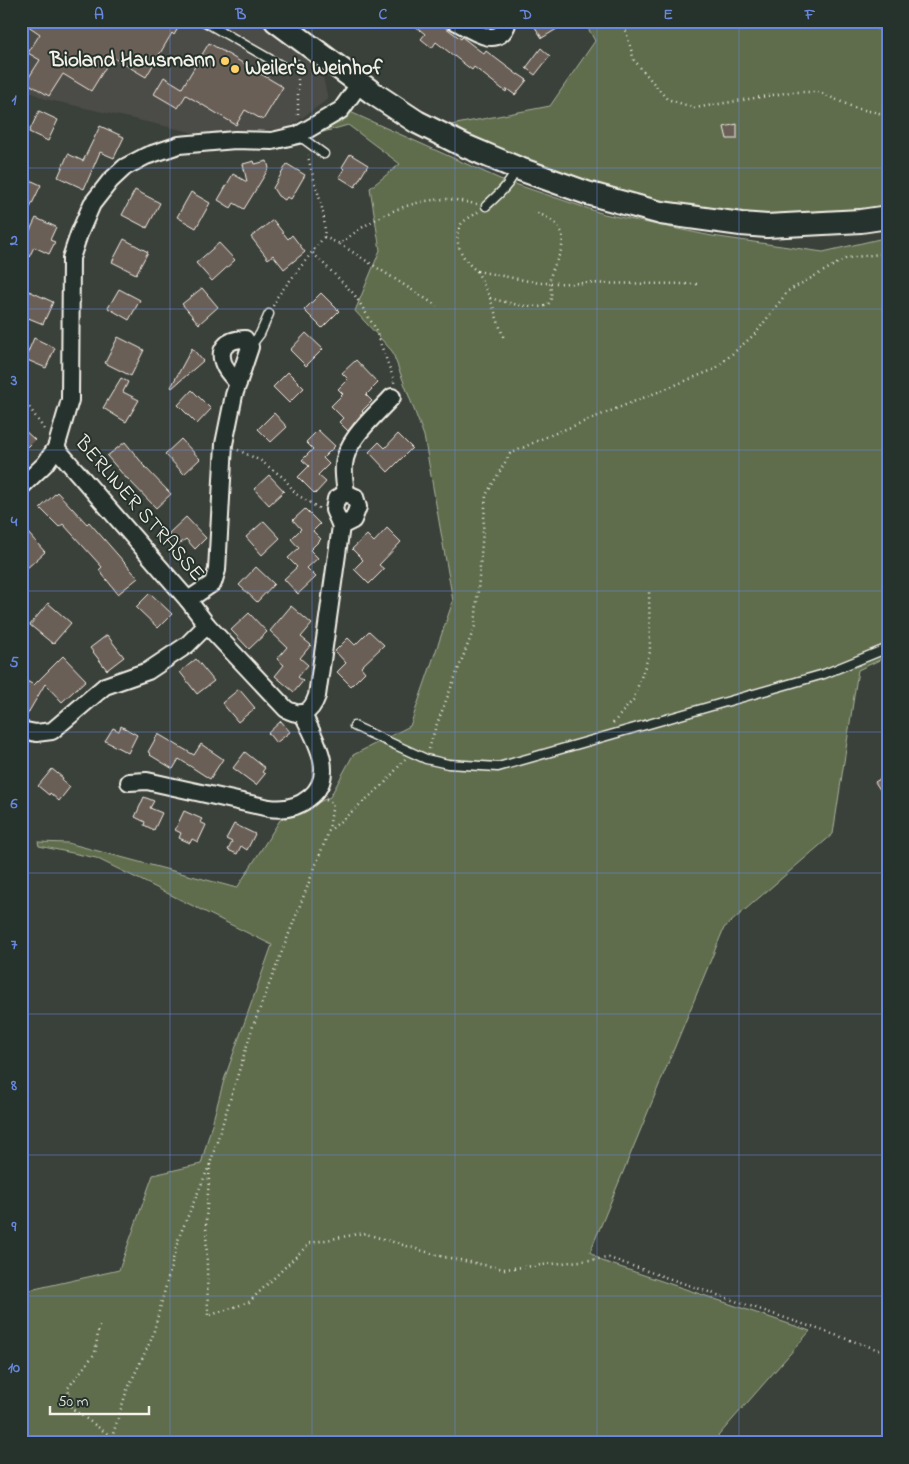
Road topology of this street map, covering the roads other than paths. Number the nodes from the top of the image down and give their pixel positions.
1 (206, 21) edge
2 (276, 21) edge
3 (455, 21) edge
4 (508, 21) edge
5 (282, 66) dead end
6 (360, 83) junction
7 (298, 135) junction
8 (324, 154) dead end
9 (516, 168) junction
10 (486, 206) road end
11 (888, 217) edge
12 (269, 314) road end
13 (250, 347) junction
14 (238, 384) junction
15 (392, 397) road end
16 (56, 448) junction
17 (21, 487) edge
18 (188, 600) junction
19 (206, 625) junction
20 (888, 648) edge
21 (302, 713) junction
22 (354, 726) dead end
23 (21, 730) edge
24 (129, 782) dead end

1 - 5 lane
2 - 6 street
3 - 4 street
6 - 7 street, BERLINER STRASSE
6 - 9 street
7 - 8 lane
7 - 16 street, BERLINER STRASSE
9 - 10 lane
9 - 11 street
12 - 13 lane
13 - 14 street, BERLINER STRASSE
13 - 14 street
14 - 18 street, BERLINER STRASSE
15 - 21 street
16 - 17 street
16 - 18 street, BERLINER STRASSE
18 - 19 street
19 - 21 street
19 - 23 street
20 - 22 lane
21 - 24 street

